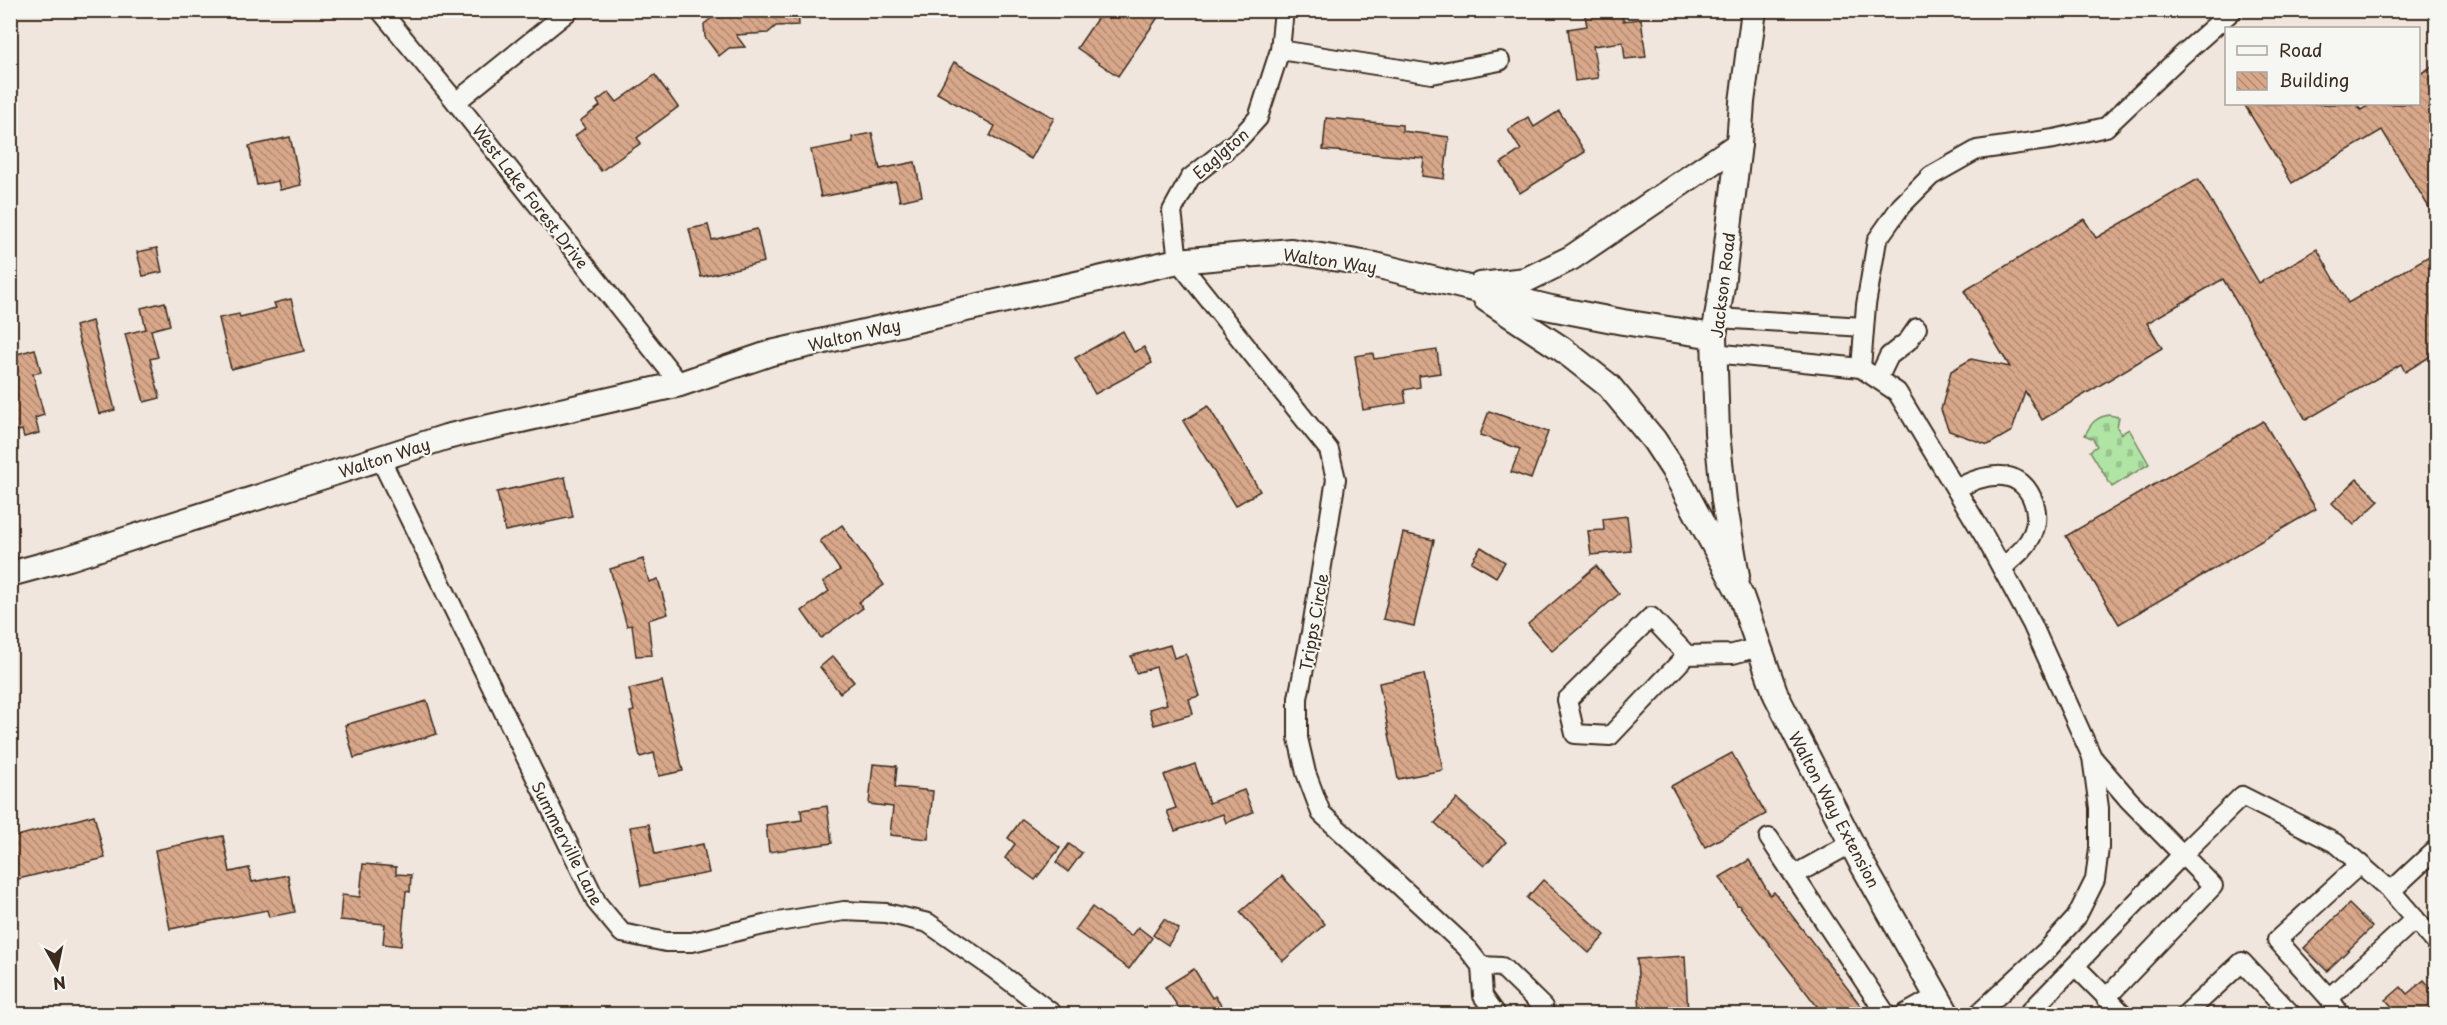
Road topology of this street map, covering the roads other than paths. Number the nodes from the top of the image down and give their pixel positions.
1 (380, 10) edge
2 (570, 10) edge
3 (1284, 10) edge
4 (1754, 10) edge
5 (2233, 10) edge
6 (1280, 50) junction
7 (1500, 61) dead end
8 (456, 102) junction
9 (1739, 144) junction
10 (1178, 261) junction
11 (1466, 287) junction
12 (1864, 327) junction
13 (1917, 328) dead end
14 (1715, 336) junction
15 (1861, 368) junction
16 (1878, 379) junction
17 (680, 384) junction
18 (380, 458) junction
19 (1956, 489) junction
20 (2002, 568) junction
21 (10, 574) edge
22 (1741, 596) junction
23 (1759, 647) junction
24 (1687, 655) junction
25 (2092, 757) junction
26 (1769, 838) dead end
27 (1852, 843) junction
28 (2436, 849) edge
29 (2182, 854) junction
30 (2422, 862) junction
31 (2360, 864) junction
32 (2436, 874) edge
33 (1794, 875) junction
34 (2391, 891) junction
35 (2415, 919) junction
36 (2436, 943) edge
37 (1481, 966) junction
38 (2075, 966) junction
39 (2106, 998) junction
40 (1942, 1005) edge
41 (2331, 1008) edge
42 (1053, 1014) edge
43 (1496, 1014) edge
44 (1544, 1014) edge
45 (1886, 1014) edge
46 (1905, 1014) edge
47 (1978, 1014) edge
48 (2028, 1014) edge
49 (2123, 1014) edge
50 (2186, 1014) edge
51 (2290, 1014) edge

1 - 8 street, West Lake Forest Drive
2 - 8 street
3 - 6 street, Eaglgton
4 - 9 main road, Jackson Road
5 - 12 street
6 - 7 street
6 - 10 street, Eaglgton
8 - 17 street, West Lake Forest Drive
9 - 11 main road
9 - 14 main road, Jackson Road
10 - 11 main road, Walton Way
10 - 17 main road, Walton Way
10 - 37 street, Tripps Circle
11 - 14 main road, Walton Way
11 - 22 main road
12 - 14 street
12 - 15 street
13 - 16 street
14 - 15 street
14 - 22 main road, Jackson Road
15 - 16 street
16 - 19 street
17 - 18 main road, Walton Way
18 - 21 main road, Walton Way
18 - 42 street, Summerville Lane
19 - 20 street
19 - 20 street
20 - 25 street
22 - 23 main road, Walton Way Extension
23 - 24 street
23 - 27 main road, Walton Way Extension
24 - 24 street
25 - 29 street
25 - 47 street
26 - 33 street
27 - 33 street
27 - 40 main road, Walton Way Extension
28 - 30 street
29 - 31 street
29 - 38 street
29 - 39 street
30 - 32 street
30 - 34 street
31 - 34 street
31 - 41 street
33 - 45 street
34 - 35 street
35 - 36 street
35 - 41 street
37 - 43 street
37 - 44 street
38 - 39 street
38 - 48 street
39 - 49 street
40 - 46 street
50 - 51 street

